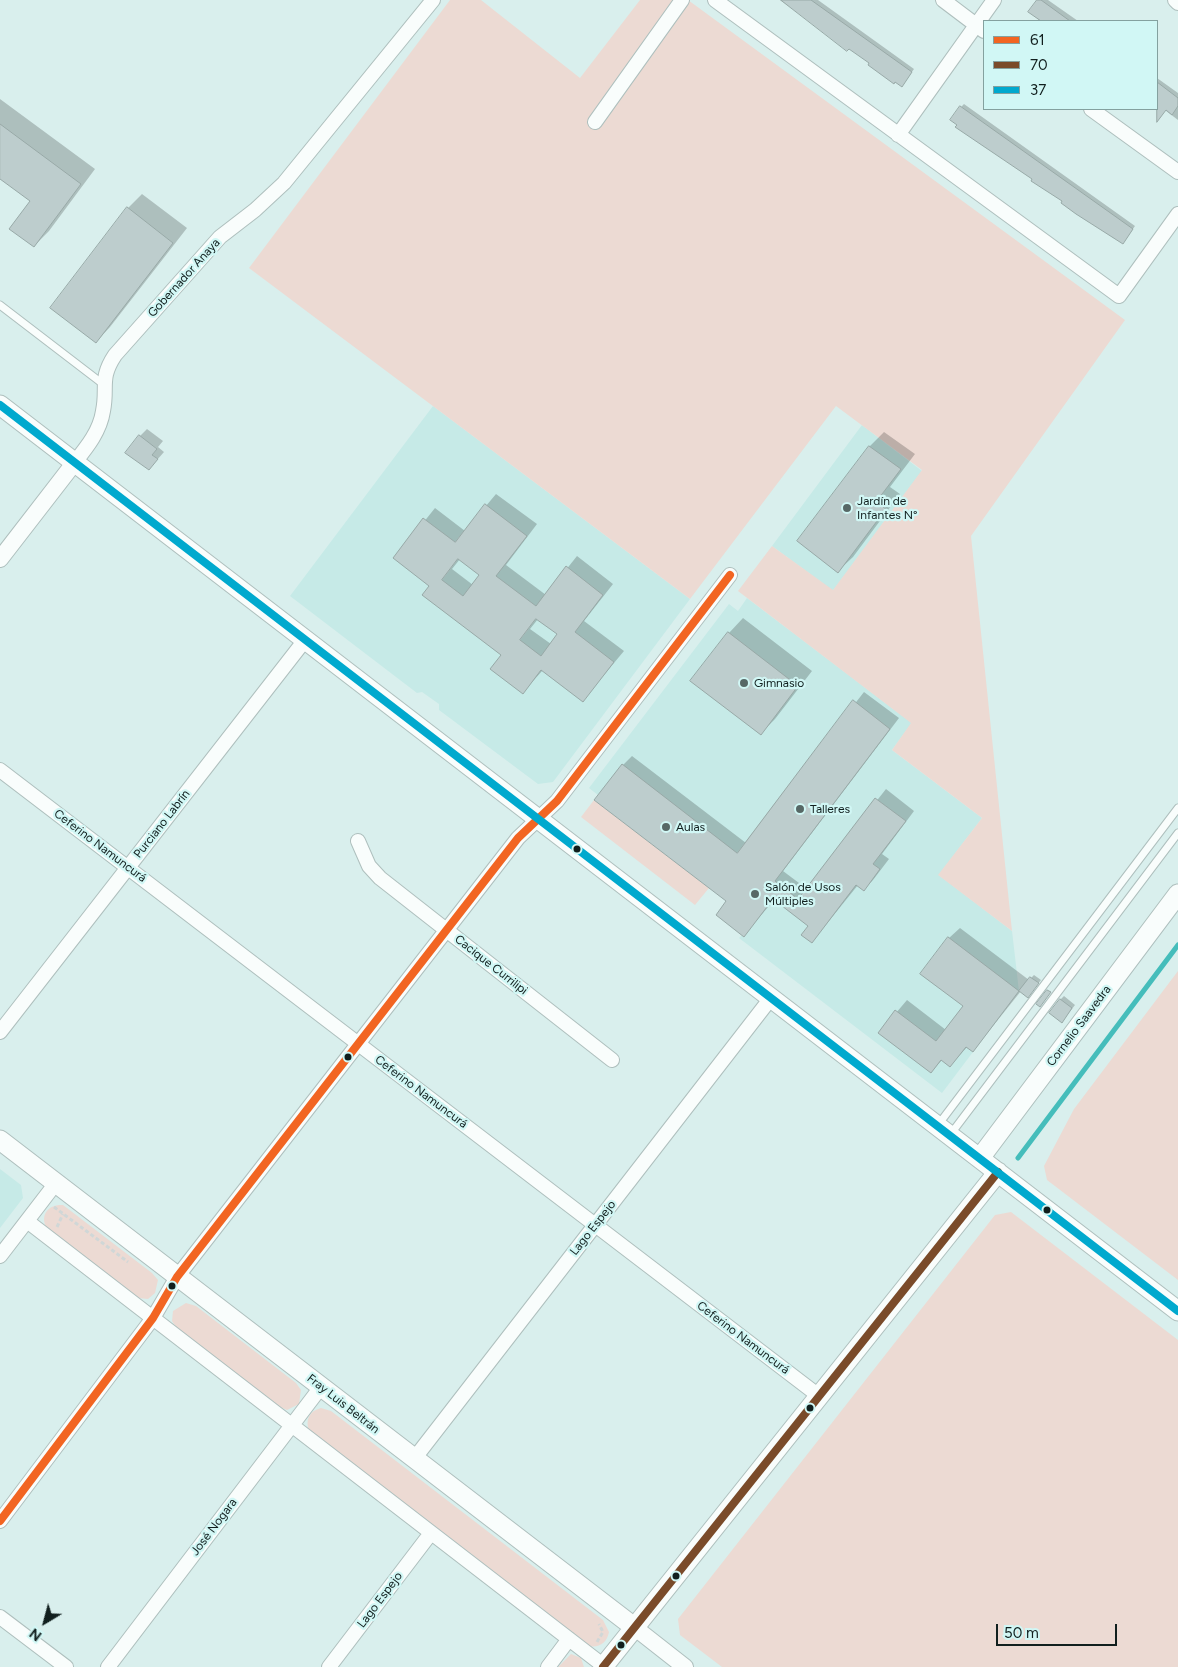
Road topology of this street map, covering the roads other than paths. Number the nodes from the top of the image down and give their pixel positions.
1 (433, 0) edge
2 (682, 0) edge
3 (715, 0) edge
4 (943, 0) edge
5 (994, 0) edge
6 (1174, 0) edge
7 (1178, 2) edge
8 (984, 20) edge
9 (980, 28) edge
10 (1092, 110) edge
11 (595, 122) dead end
12 (898, 135) junction
13 (1178, 172) edge
14 (1178, 214) edge
15 (0, 305) edge
16 (103, 384) junction
17 (0, 405) edge
18 (75, 462) junction
19 (0, 559) edge
20 (730, 575) dead end
21 (305, 640) junction
22 (0, 770) edge
23 (1178, 808) edge
24 (538, 819) junction
25 (1178, 833) edge
26 (358, 841) dead end
27 (128, 867) junction
28 (1178, 894) edge
29 (446, 930) junction
30 (771, 998) junction
31 (0, 1032) edge
32 (358, 1044) junction
33 (612, 1060) dead end
34 (944, 1131) junction
35 (0, 1140) edge
36 (980, 1158) junction
37 (998, 1172) junction
38 (56, 1183) junction
39 (26, 1221) junction
40 (595, 1225) junction
41 (0, 1256) edge
42 (177, 1277) junction
43 (1178, 1311) edge
44 (153, 1318) junction
45 (321, 1387) junction
46 (819, 1396) junction
47 (292, 1426) junction
48 (414, 1458) junction
49 (0, 1521) edge
50 (431, 1533) junction
51 (0, 1617) edge
52 (634, 1628) junction
53 (569, 1639) junction
54 (604, 1666) edge
55 (66, 1667) edge
56 (108, 1667) edge
57 (329, 1667) edge
58 (548, 1667) edge
59 (685, 1667) edge

1 - 16 street, Gobernador Anaya
2 - 11 street
3 - 12 street
4 - 9 street
5 - 8 street
6 - 7 street
9 - 12 street
10 - 13 street
12 - 14 street
15 - 16 lane
16 - 18 street, Gobernador Anaya
17 - 18 main road
18 - 19 street, Gobernador Anaya
18 - 21 main road
20 - 24 street
21 - 24 main road
21 - 27 street, Purciano Labrín
22 - 27 street, Ceferino Namuncurá
23 - 34 lane
24 - 29 street
24 - 30 main road
25 - 34 lane
26 - 29 street, Cacique Currilipi
27 - 31 street, Purciano Labrín
27 - 32 street, Ceferino Namuncurá
28 - 36 main road, Cornelio Saavedra
29 - 32 street
29 - 33 street, Cacique Currilipi
30 - 34 main road
30 - 40 street, Lago Espejo
32 - 40 street, Ceferino Namuncurá
32 - 42 street
34 - 36 main road
35 - 38 main road, Fray Luis Beltrán
36 - 37 main road
37 - 43 main road
37 - 46 main road
38 - 39 street
38 - 42 main road, Fray Luis Beltrán
39 - 41 street
39 - 44 street
40 - 46 street, Ceferino Namuncurá
40 - 48 street, Lago Espejo
42 - 44 street
42 - 45 main road, Fray Luis Beltrán
44 - 47 street
44 - 49 street
45 - 47 street, José Nogara
45 - 48 main road, Fray Luis Beltrán
46 - 52 main road
47 - 50 street
47 - 56 street, José Nogara
48 - 52 main road, Fray Luis Beltrán
50 - 53 street
50 - 57 street, Lago Espejo
51 - 55 street
52 - 54 main road
52 - 59 street, Fray Luis Beltrán
53 - 54 street
53 - 58 street

